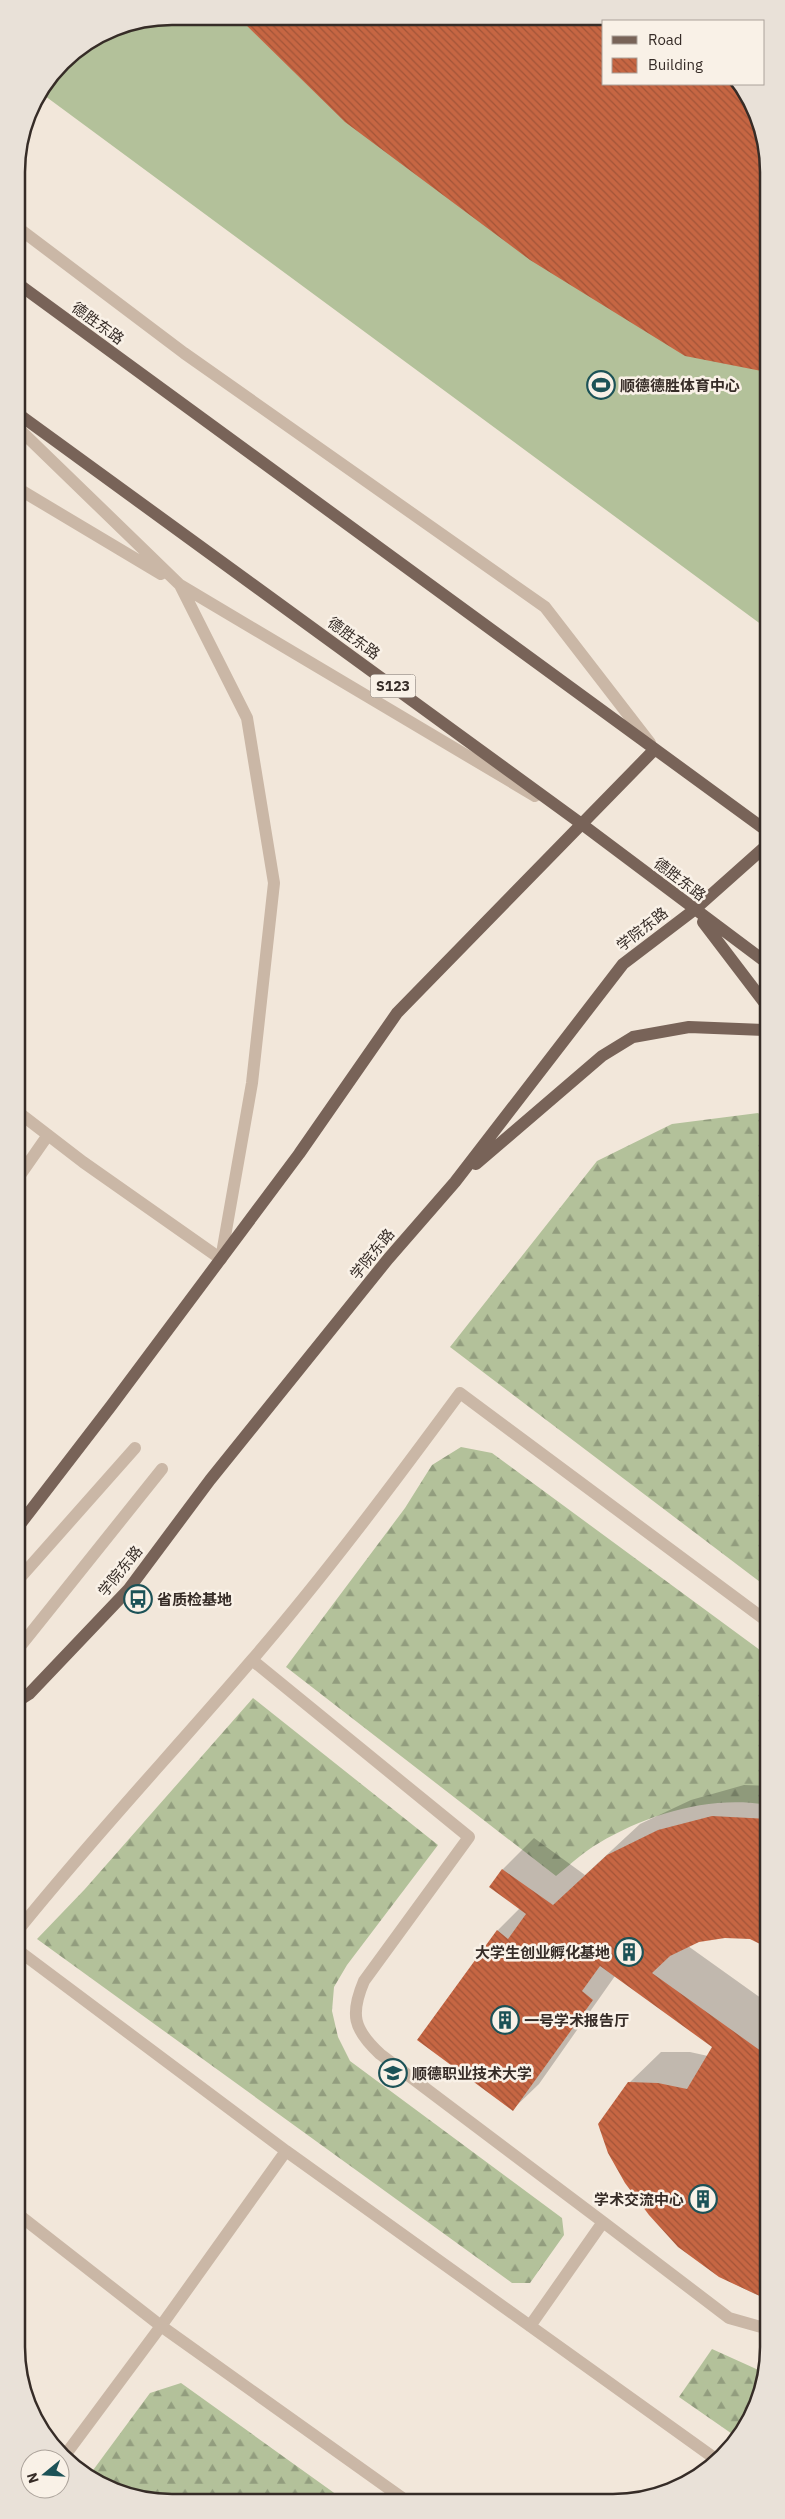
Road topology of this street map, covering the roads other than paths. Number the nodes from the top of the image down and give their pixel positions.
1 (25, 233) edge
2 (25, 289) edge
3 (25, 419) edge
4 (25, 435) edge
5 (25, 493) edge
6 (180, 585) junction
7 (654, 749) junction
8 (583, 824) junction
9 (760, 826) edge
10 (760, 851) edge
11 (694, 910) junction
12 (760, 958) edge
13 (760, 997) edge
14 (760, 1030) edge
15 (25, 1117) edge
16 (48, 1135) junction
17 (25, 1168) edge
18 (455, 1182) junction
19 (221, 1259) junction
20 (135, 1448) dead end
21 (162, 1470) dead end
22 (25, 1518) edge
23 (25, 1572) edge
24 (760, 1616) edge
25 (25, 1640) edge
26 (252, 1660) junction
27 (25, 1697) edge
28 (25, 1922) edge
29 (25, 1955) edge
30 (286, 2151) junction
31 (25, 2220) edge
32 (603, 2222) junction
33 (161, 2326) junction
34 (530, 2326) junction
35 (760, 2327) edge
36 (70, 2449) edge
37 (711, 2456) edge
38 (397, 2494) edge

1 - 7 street
2 - 7 main road, 德胜东路
3 - 8 main road, 德胜东路 / S123
4 - 6 street
5 - 6 street
6 - 8 street
6 - 19 street
7 - 8 main road
7 - 9 main road, 德胜东路
8 - 11 main road, 德胜东路 / S123
8 - 19 main road
10 - 11 main road, 学院东路
11 - 12 main road, 德胜东路 / S123
11 - 13 main road
11 - 18 main road, 学院东路
14 - 18 main road
15 - 16 street
16 - 17 street
16 - 19 street
18 - 27 main road, 学院东路
19 - 22 main road
20 - 23 street
21 - 25 street
24 - 26 street
26 - 28 street
26 - 32 street
29 - 30 street
30 - 33 street
30 - 34 street
31 - 33 street
32 - 34 street
32 - 35 street
33 - 36 street
33 - 38 street
34 - 37 street

